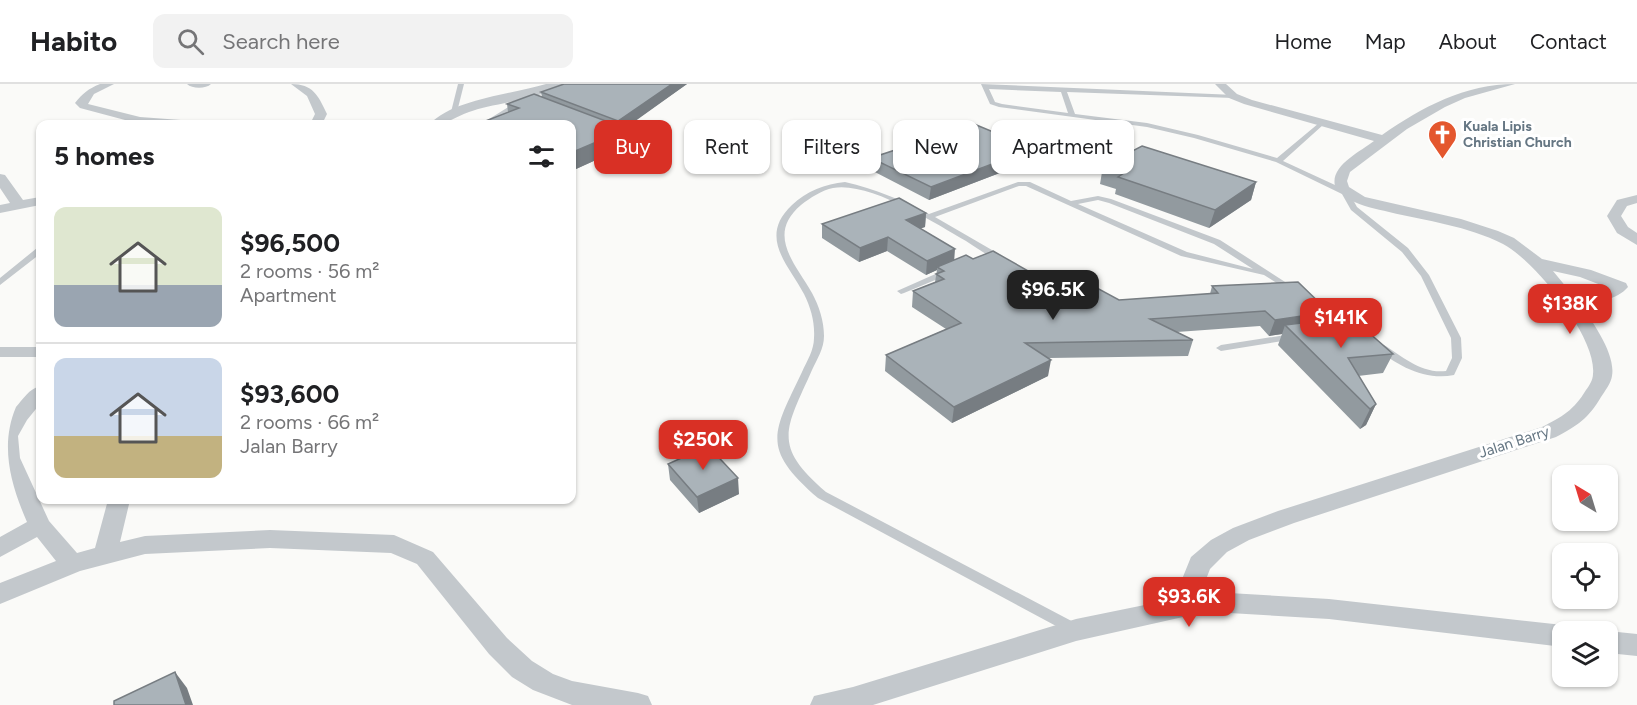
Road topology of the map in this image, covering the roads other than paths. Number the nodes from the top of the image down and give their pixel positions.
1 (109, 84) edge
2 (192, 84) edge
3 (206, 84) edge
4 (296, 84) edge
5 (461, 84) edge
6 (558, 84) edge
7 (1220, 84) edge
8 (1510, 84) edge
9 (984, 86) edge
10 (1063, 90) junction
11 (1233, 96) junction
12 (519, 98) junction
13 (533, 104) edge
14 (454, 112) junction
15 (1072, 114) junction
16 (136, 120) edge
17 (318, 120) edge
18 (442, 120) edge
19 (489, 120) edge
20 (1321, 124) junction
21 (1384, 140) junction
22 (1278, 161) junction
23 (0, 178) edge
24 (1345, 193) junction
25 (1637, 199) edge
26 (36, 202) edge
27 (1071, 203) junction
28 (19, 204) junction
29 (0, 209) edge
30 (928, 217) junction
31 (1637, 240) edge
32 (36, 253) edge
33 (1538, 263) junction
34 (1011, 265) edge
35 (961, 266) edge
36 (1271, 276) junction
37 (0, 282) edge
38 (1552, 282) junction
39 (1628, 287) edge
40 (902, 291) dead end
41 (1302, 296) edge
42 (1567, 299) junction
43 (1312, 302) edge
44 (1330, 331) edge
45 (1308, 335) edge
46 (1370, 340) edge
47 (1221, 348) dead end
48 (36, 350) edge
49 (0, 352) edge
50 (36, 397) edge
51 (4, 437) edge
52 (118, 504) edge
53 (40, 525) junction
54 (0, 548) edge
55 (105, 554) junction
56 (72, 564) junction
57 (0, 594) edge
58 (1183, 607) junction
59 (1076, 630) junction
60 (1552, 635) edge
61 (1618, 643) edge
62 (1637, 645) edge
63 (638, 705) edge
64 (824, 705) edge

1 - 16 street
2 - 3 street
4 - 17 street
5 - 14 lane
6 - 12 street
7 - 11 street
8 - 21 street
9 - 10 lane
9 - 15 lane
10 - 11 lane
10 - 15 lane
11 - 20 street
12 - 13 lane
12 - 14 street
12 - 19 lane
14 - 18 street
15 - 22 lane
20 - 21 street
20 - 22 lane
21 - 24 street
22 - 24 lane
23 - 28 street
24 - 33 street, Jalan Barry
24 - 46 lane
25 - 31 street
26 - 28 street
27 - 30 lane
27 - 36 lane
27 - 36 lane
28 - 29 street
30 - 34 lane
30 - 59 lane
32 - 37 lane
33 - 38 street, Jalan Barry
33 - 39 street
35 - 40 lane
36 - 41 lane
38 - 39 street
38 - 42 street, Jalan Barry
39 - 42 street
42 - 58 street, Jalan Barry
43 - 44 lane
45 - 47 lane
48 - 49 street
50 - 51 street
51 - 53 street
52 - 55 street
53 - 54 street
53 - 56 street
55 - 56 street
55 - 63 street
56 - 57 street
58 - 59 street
58 - 60 street
59 - 64 street
61 - 62 street

